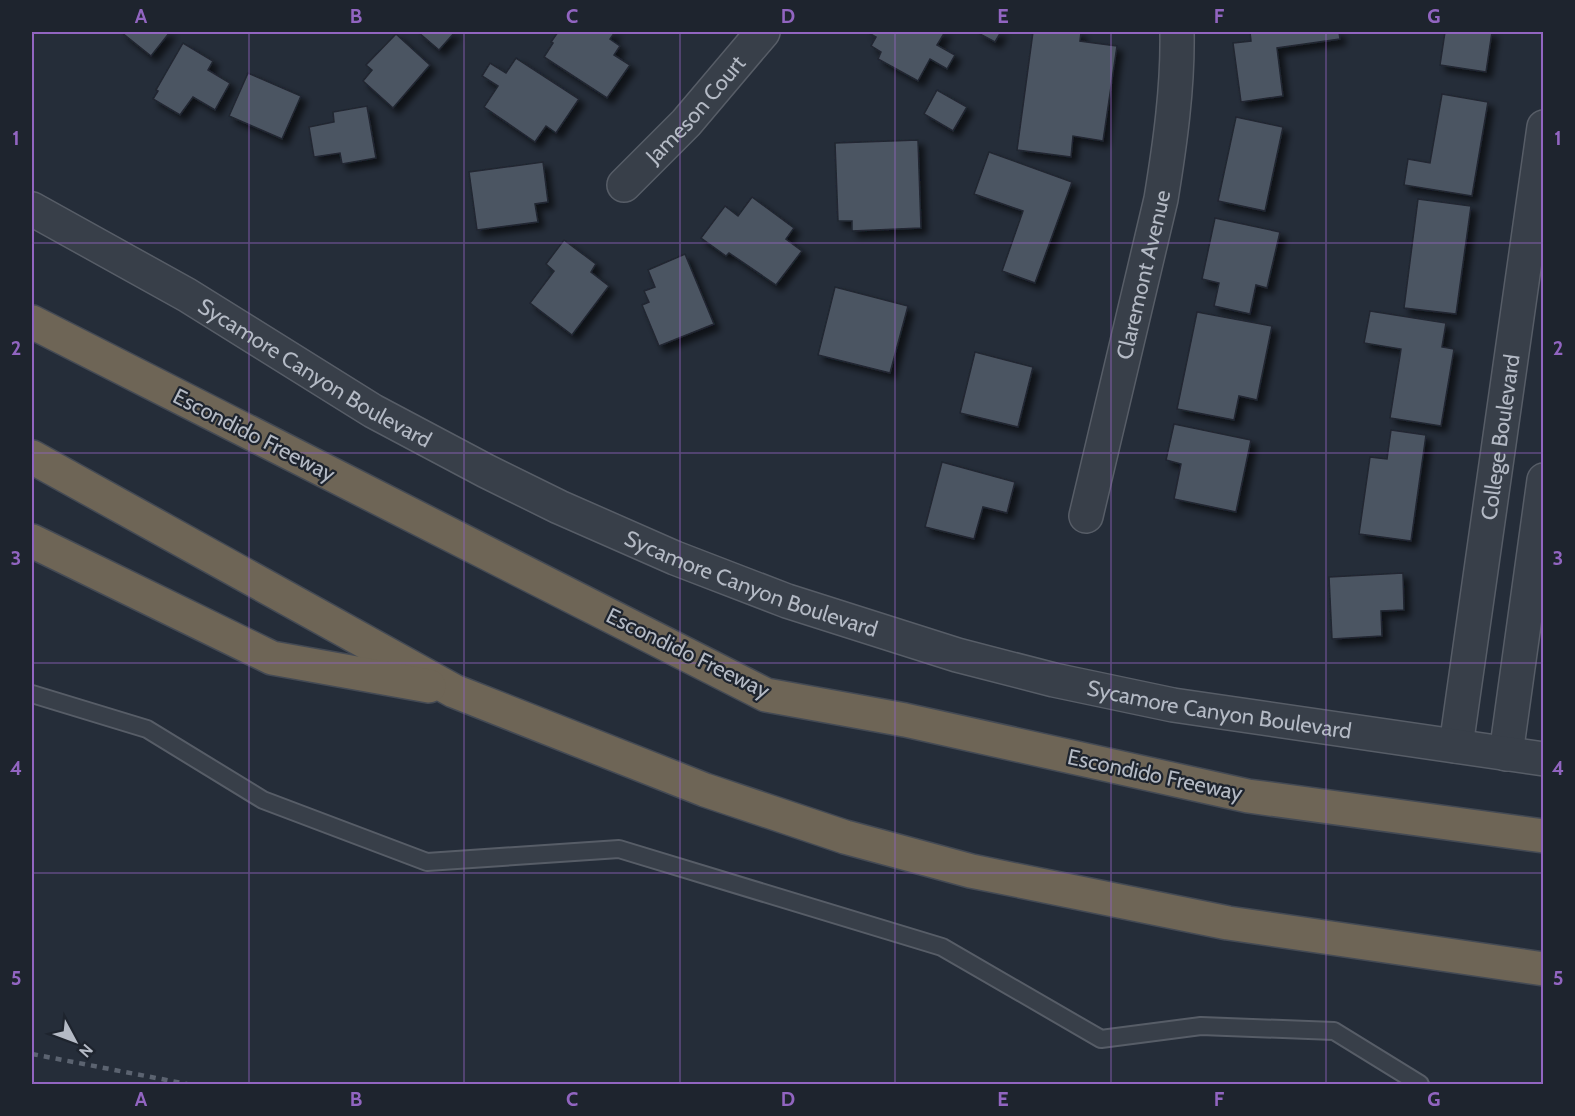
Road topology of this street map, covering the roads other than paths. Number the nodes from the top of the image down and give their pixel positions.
1 (763, 32) edge
2 (1177, 32) edge
3 (1544, 128) edge
4 (624, 185) dead end
5 (32, 209) edge
6 (1531, 300) edge
7 (32, 322) edge
8 (32, 458) edge
9 (1544, 480) edge
10 (1086, 516) dead end
11 (32, 541) edge
12 (1539, 546) edge
13 (454, 691) junction
14 (32, 694) edge
15 (1455, 746) junction
16 (1506, 754) junction
17 (1544, 759) edge
18 (1544, 837) edge
19 (1544, 969) edge
20 (1420, 1084) edge

1 - 4 street, Jameson Court
2 - 10 street, Claremont Avenue
3 - 6 street, College Boulevard
5 - 15 street, Sycamore Canyon Boulevard
6 - 15 street, College Boulevard
7 - 18 highway, Escondido Freeway
8 - 13 highway
9 - 12 street
11 - 13 highway
12 - 16 street
13 - 19 highway
14 - 20 lane
15 - 16 street, Sycamore Canyon Boulevard
16 - 17 street, Sycamore Canyon Boulevard

